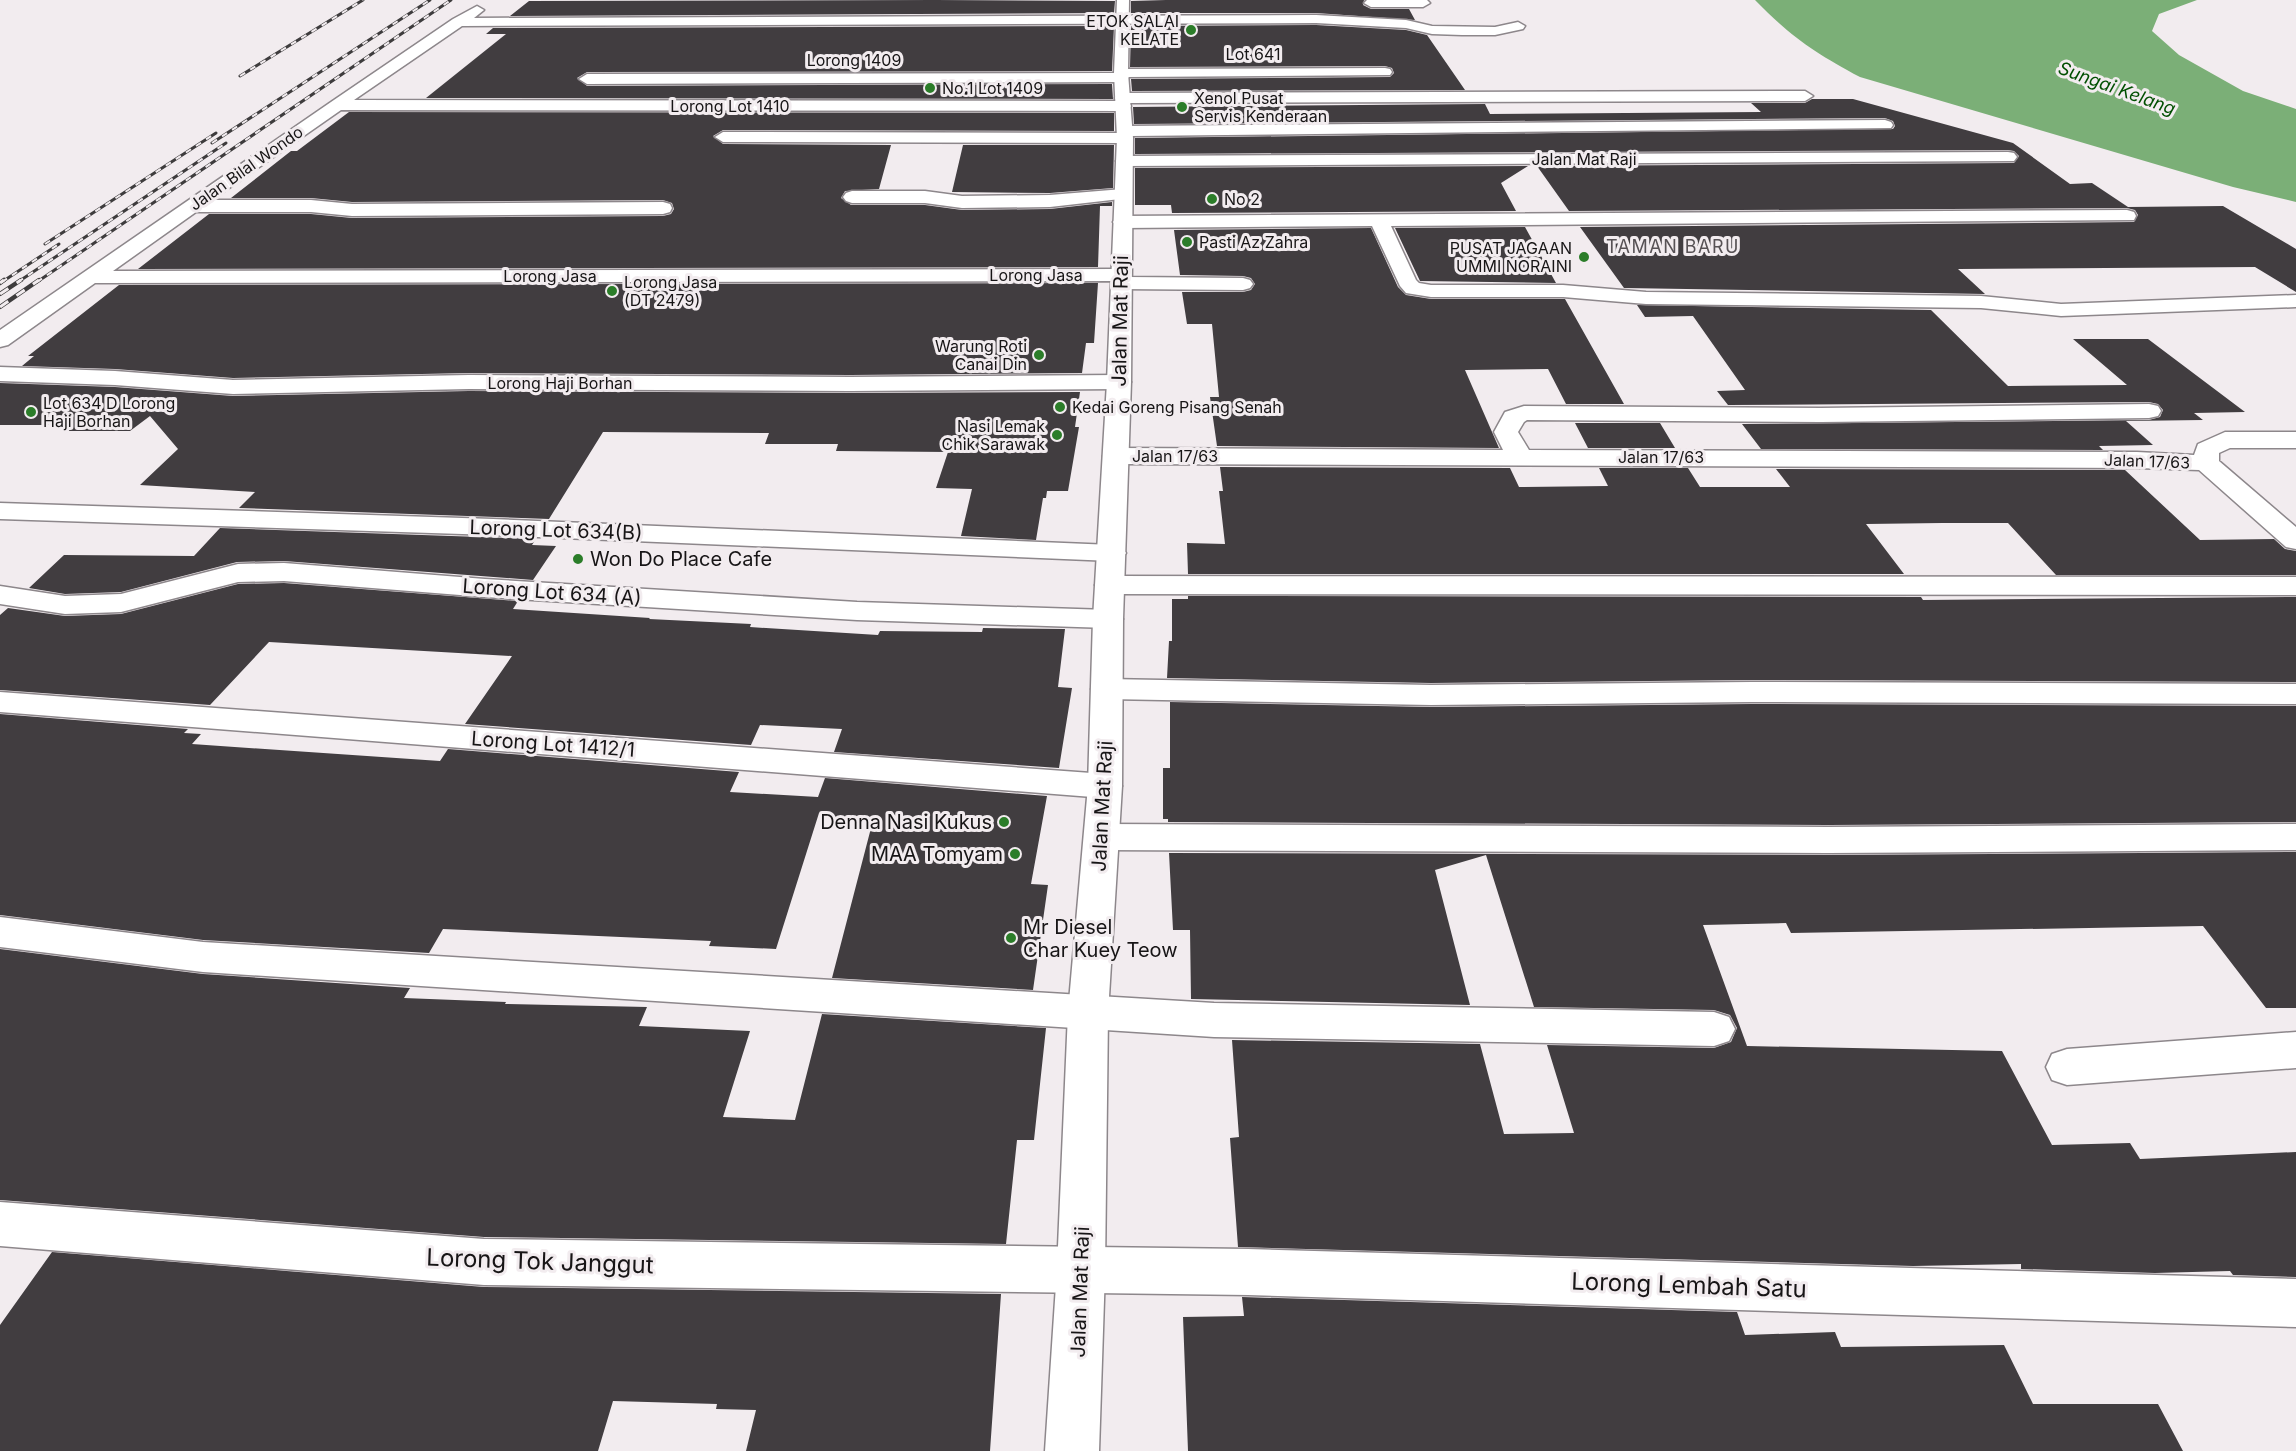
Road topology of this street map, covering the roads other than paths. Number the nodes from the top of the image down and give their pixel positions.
1 (495, 0) edge
2 (1354, 3) dead end
3 (1423, 3) dead end
4 (1126, 7) edge
5 (458, 22) junction
6 (1518, 26) dead end
7 (1385, 72) dead end
8 (587, 79) dead end
9 (1804, 96) dead end
10 (1124, 99) junction
11 (337, 105) junction
12 (1886, 125) dead end
13 (723, 137) dead end
14 (2008, 157) dead end
15 (852, 197) dead end
16 (192, 206) junction
17 (663, 208) dead end
18 (1123, 208) junction
19 (2127, 216) dead end
20 (1379, 220) junction
21 (88, 277) junction
22 (1120, 279) junction
23 (1243, 284) dead end
24 (2296, 301) edge
25 (0, 340) edge
26 (0, 374) edge
27 (1119, 382) junction
28 (2149, 411) dead end
29 (2296, 440) edge
30 (1116, 456) junction
31 (1520, 457) junction
32 (2206, 463) junction
33 (0, 511) edge
34 (2296, 541) edge
35 (1112, 553) junction
36 (1110, 585) junction
37 (2296, 586) edge
38 (0, 595) edge
39 (1108, 619) junction
40 (1107, 689) junction
41 (2296, 694) edge
42 (0, 702) edge
43 (1105, 786) junction
44 (1102, 837) junction
45 (2296, 837) edge
46 (0, 932) edge
47 (1088, 1013) junction
48 (1714, 1029) dead end
49 (2296, 1050) edge
50 (2067, 1067) dead end
51 (0, 1224) edge
52 (1081, 1270) junction
53 (2296, 1303) edge
54 (1072, 1451) edge

1 - 5 street, Jalan Bilal Wondo
2 - 3 street
4 - 5 street
4 - 6 street
4 - 10 street, Jalan Mat Raji
5 - 11 street, Jalan Bilal Wondo
7 - 10 street, Lot 641
8 - 10 street, Lorong 1409
9 - 10 street
10 - 11 street, Lorong Lot 1410
10 - 12 street
10 - 13 street
10 - 14 street, Jalan Mat Raji
10 - 18 street, Jalan Mat Raji
11 - 16 street, Jalan Bilal Wondo
15 - 18 street
16 - 17 street
16 - 21 street, Jalan Bilal Wondo
18 - 20 street
18 - 22 street, Jalan Mat Raji
19 - 20 street
20 - 24 street
21 - 22 street, Lorong Jasa
21 - 25 street, Jalan Bilal Wondo
22 - 23 street, Lorong Jasa
22 - 27 street, Jalan Mat Raji
26 - 27 street, Lorong Haji Borhan
27 - 30 street, Jalan Mat Raji
28 - 31 street
29 - 32 street
30 - 31 street, Jalan 17/63
30 - 35 street, Jalan Mat Raji
31 - 32 street, Jalan 17/63
32 - 34 street
33 - 35 street, Lorong Lot 634(B)
35 - 36 street, Jalan Mat Raji
36 - 37 street
36 - 39 street, Jalan Mat Raji
38 - 39 street, Lorong Lot 634 (A)
39 - 40 street, Jalan Mat Raji
40 - 41 street
40 - 43 street, Jalan Mat Raji
42 - 43 street, Lorong Lot 1412/1
43 - 44 street, Jalan Mat Raji
44 - 45 street
44 - 47 street, Jalan Mat Raji
46 - 47 street
47 - 48 street
47 - 52 street, Jalan Mat Raji
49 - 50 street
51 - 52 street, Lorong Tok Janggut
52 - 53 street, Lorong Lembah Satu
52 - 54 street, Jalan Mat Raji

